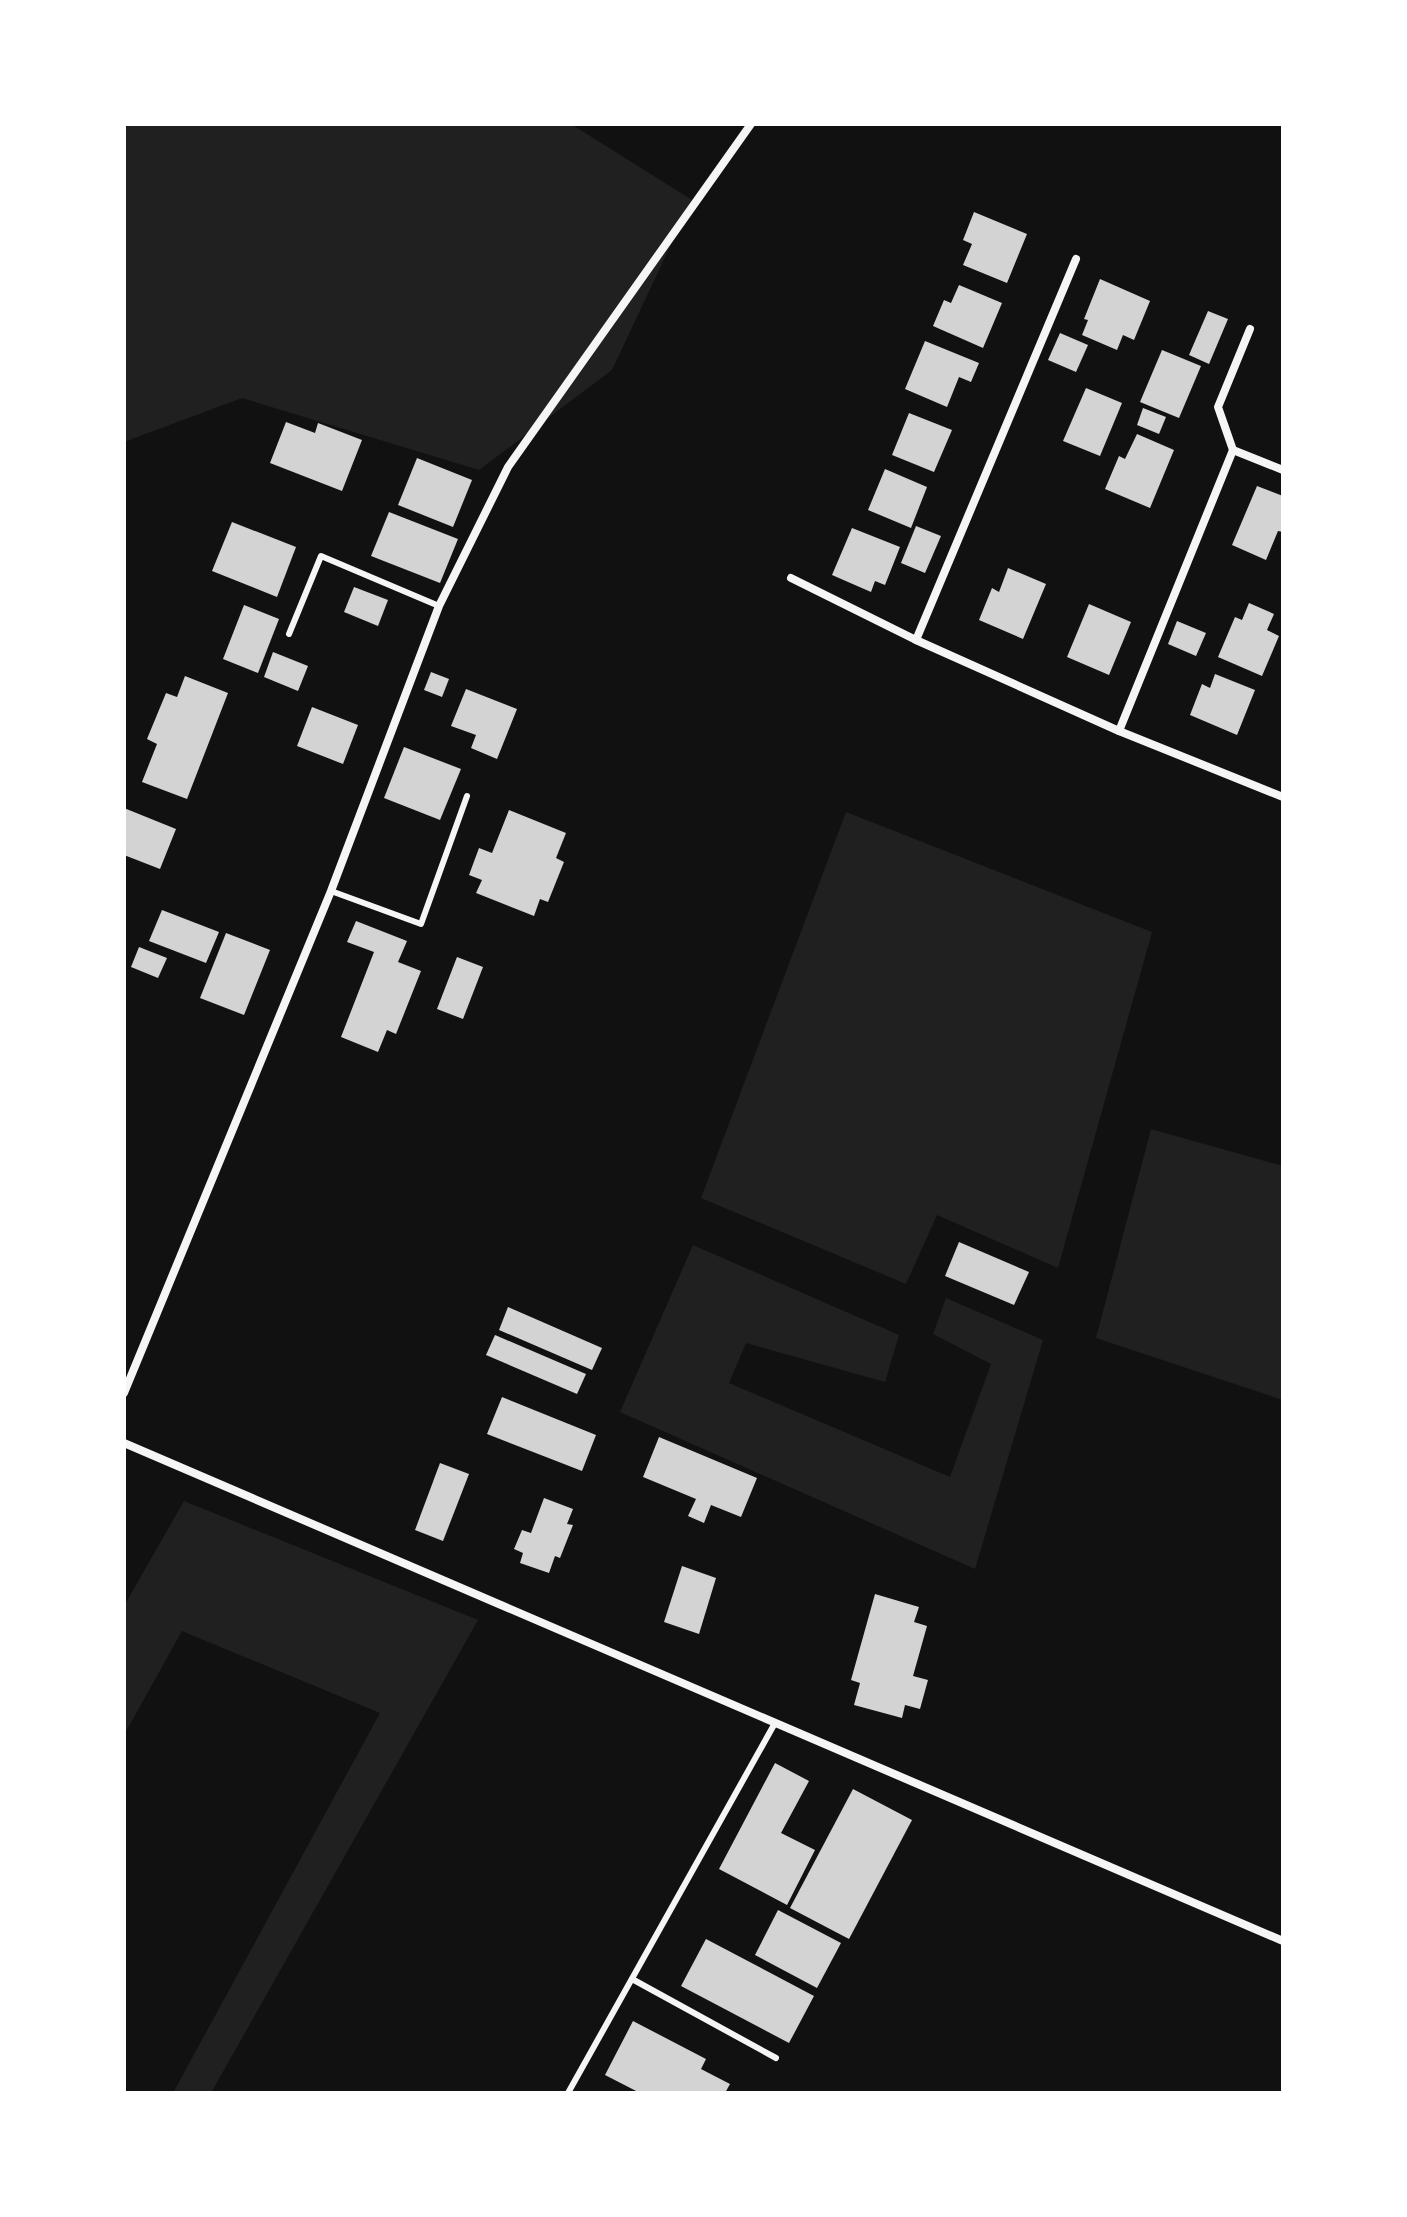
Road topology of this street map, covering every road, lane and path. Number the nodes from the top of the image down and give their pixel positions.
1 (751, 124) edge
2 (1076, 259) dead end
3 (1250, 329) dead end
4 (1233, 450) junction
5 (1283, 470) edge
6 (791, 578) dead end
7 (439, 606) junction
8 (289, 634) dead end
9 (916, 640) junction
10 (1119, 731) junction
11 (467, 796) dead end
12 (1283, 797) edge
13 (331, 891) junction
14 (124, 1393) edge
15 (124, 1443) edge
16 (775, 1723) junction
17 (1283, 1941) edge
18 (632, 1979) junction
19 (776, 2058) dead end
20 (568, 2093) edge

1 - 7 street
2 - 9 street
3 - 4 street
4 - 5 street
4 - 10 street
6 - 9 street
7 - 8 lane
7 - 13 street
9 - 10 street
10 - 12 street
11 - 13 lane
13 - 14 street
15 - 16 street
16 - 17 street
16 - 18 lane
18 - 19 lane
18 - 20 lane

